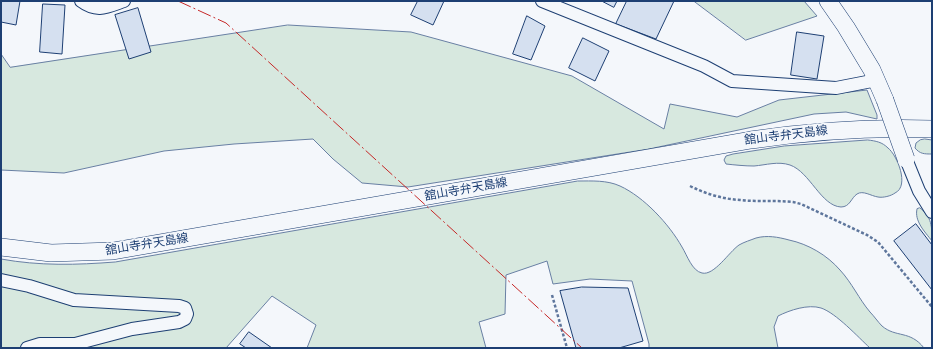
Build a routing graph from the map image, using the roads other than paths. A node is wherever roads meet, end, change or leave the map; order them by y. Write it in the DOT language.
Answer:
graph roads {
  1 [pos="81,1"];
  2 [pos="124,1"];
  3 [pos="542,1"];
  4 [pos="828,1"];
  5 [pos="877,80"];
  6 [pos="932,129"];
  7 [pos="906,159"];
  8 [pos="932,212"];
  9 [pos="1,248"];
  10 [pos="1,280"];
  11 [pos="26,348"];
  1 -- 2 [label="street"];
  3 -- 5 [label="street"];
  4 -- 5 [label="main road"];
  5 -- 7 [label="main road, bridge"];
  6 -- 9 [label="main road, 舘山寺弁天島線"];
  7 -- 8 [label="street"];
  10 -- 11 [label="street"];
}
